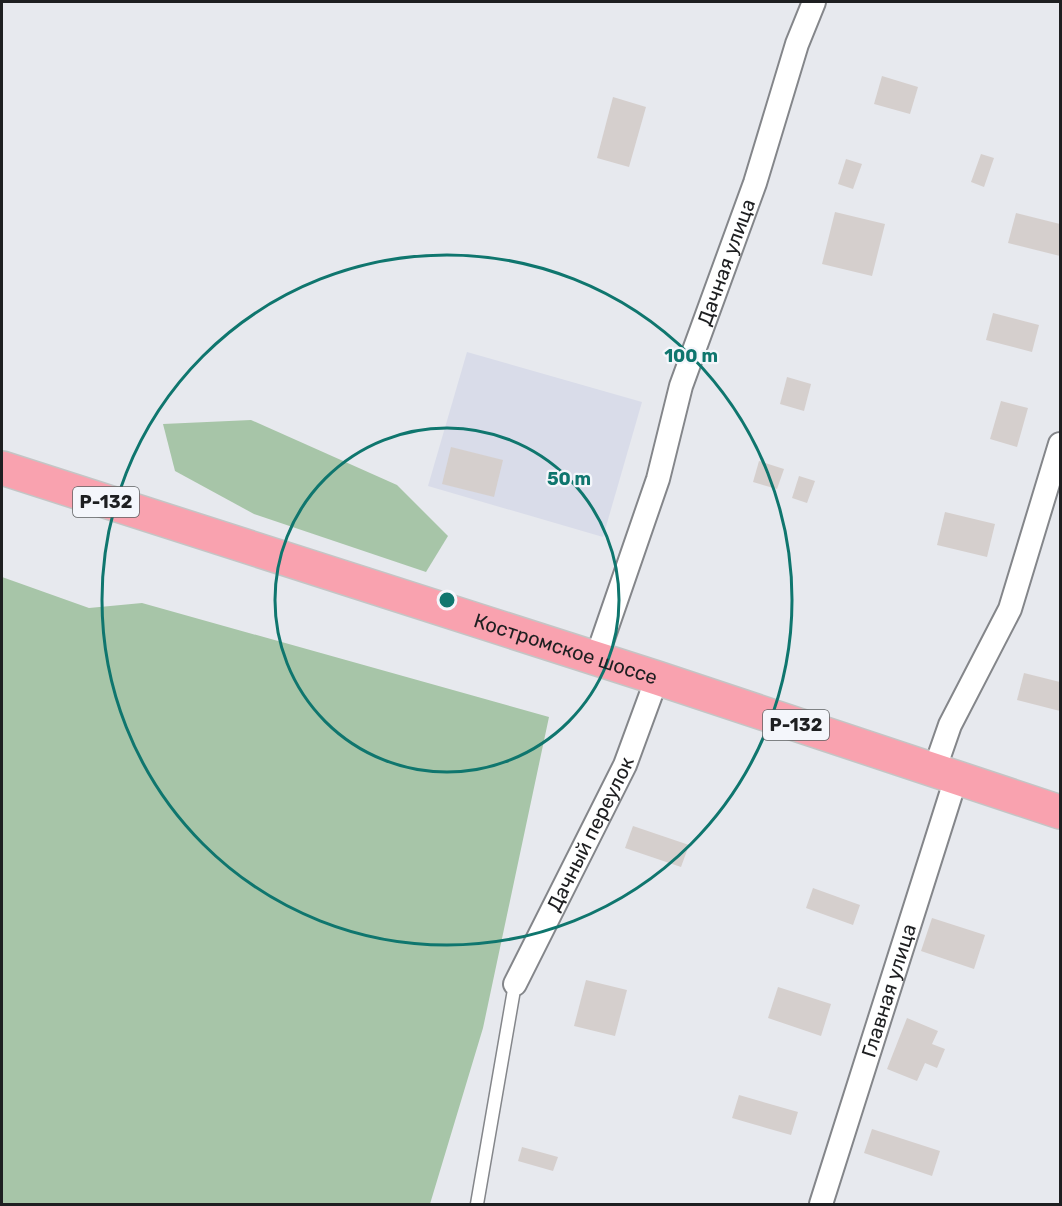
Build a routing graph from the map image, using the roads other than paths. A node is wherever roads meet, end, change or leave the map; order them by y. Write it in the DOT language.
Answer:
graph roads {
  1 [pos="813,2"];
  2 [pos="1060,444"];
  3 [pos="2,468"];
  4 [pos="596,659"];
  5 [pos="657,678"];
  6 [pos="945,774"];
  7 [pos="1060,812"];
  8 [pos="515,984"];
  9 [pos="477,1204"];
  10 [pos="821,1204"];
  1 -- 4 [label="street, Дачная улица"];
  2 -- 6 [label="street, Главная улица"];
  3 -- 4 [label="highway, Костромское шоссе / Р-132"];
  4 -- 5 [label="highway, Костромское шоссе / Р-132"];
  5 -- 6 [label="highway, Костромское шоссе / Р-132"];
  5 -- 8 [label="street, Дачный переулок"];
  6 -- 7 [label="highway, Костромское шоссе / Р-132"];
  6 -- 10 [label="street, Главная улица"];
  8 -- 9 [label="lane"];
}
